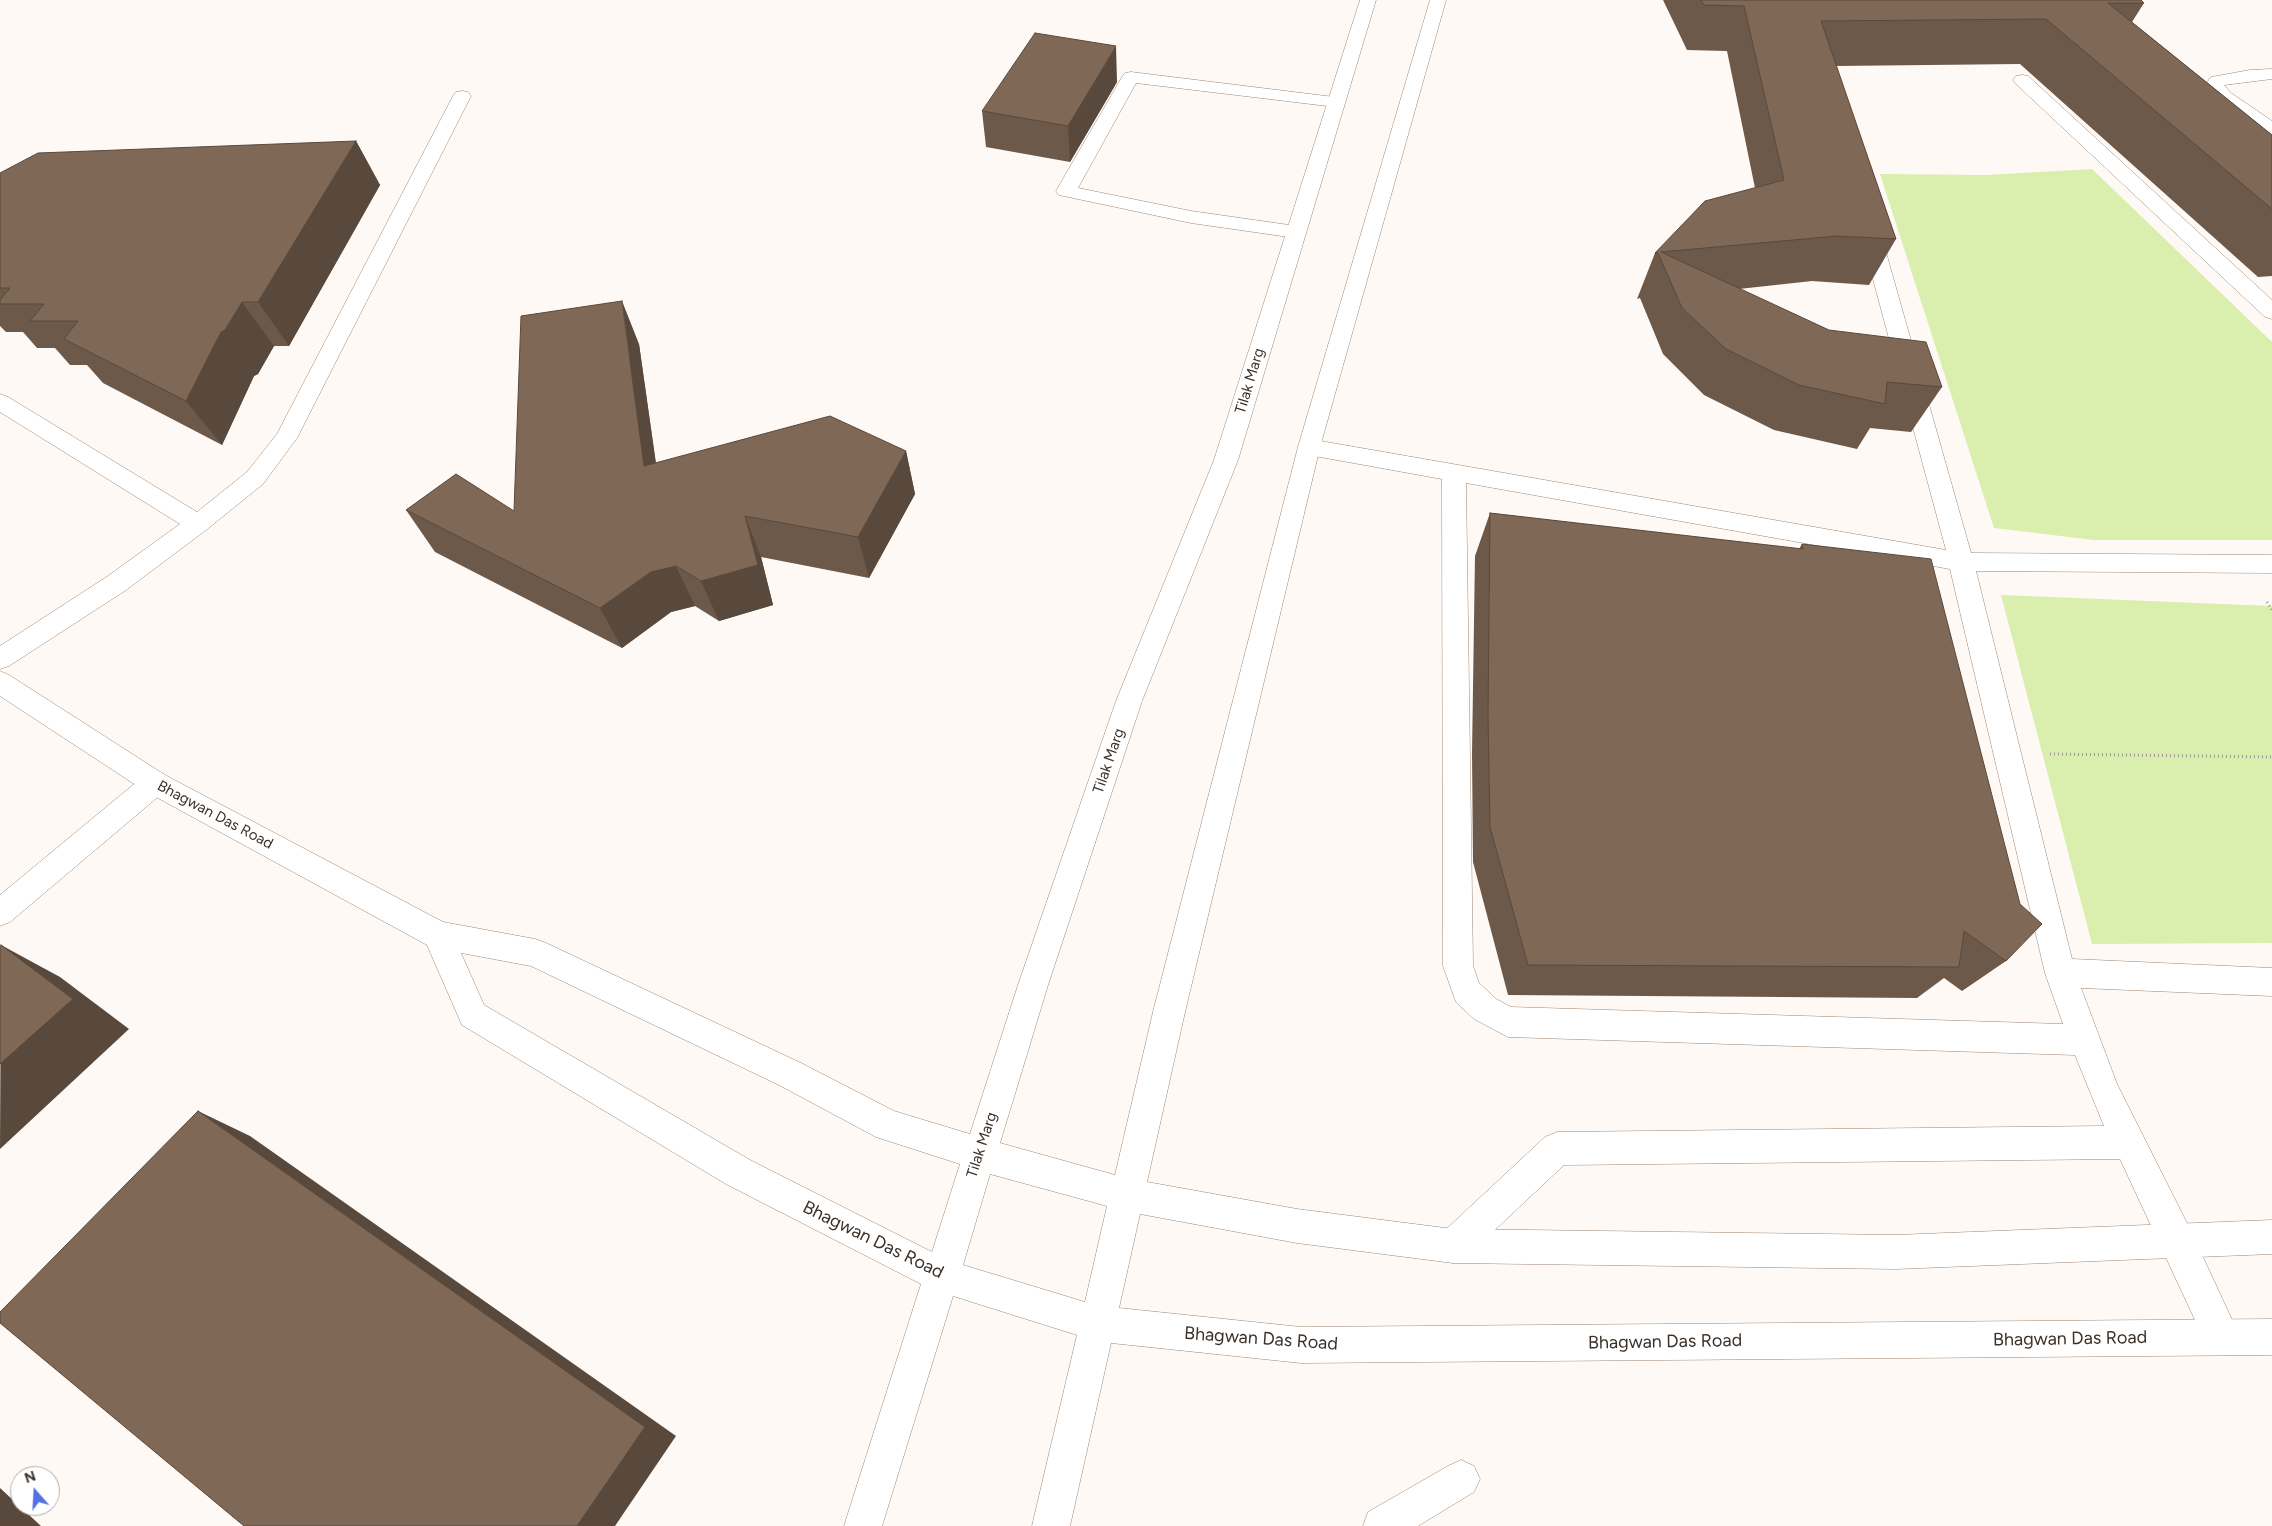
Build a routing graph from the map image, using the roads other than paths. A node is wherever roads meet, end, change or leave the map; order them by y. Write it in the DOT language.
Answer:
graph roads {
  1 [pos="1368,0"];
  2 [pos="1438,0"];
  3 [pos="2272,74"];
  4 [pos="2250,75"];
  5 [pos="2022,80"];
  6 [pos="2272,89"];
  7 [pos="462,96"];
  8 [pos="1336,102"];
  9 [pos="2272,129"];
  10 [pos="1865,215"];
  11 [pos="1296,232"];
  12 [pos="2272,312"];
  13 [pos="0,402"];
  14 [pos="1309,447"];
  15 [pos="1454,471"];
  16 [pos="198,524"];
  17 [pos="1960,562"];
  18 [pos="2272,564"];
  19 [pos="0,660"];
  20 [pos="0,682"];
  21 [pos="155,783"];
  22 [pos="0,913"];
  23 [pos="438,935"];
  24 [pos="2060,973"];
  25 [pos="2272,982"];
  26 [pos="2084,1040"];
  27 [pos="2128,1142"];
  28 [pos="979,1154"];
  29 [pos="1127,1195"];
  30 [pos="2272,1237"];
  31 [pos="2178,1241"];
  32 [pos="1453,1246"];
  33 [pos="940,1275"];
  34 [pos="1098,1324"];
  35 [pos="2222,1337"];
  36 [pos="2272,1337"];
  37 [pos="1461,1479"];
  38 [pos="863,1526"];
  39 [pos="1051,1526"];
  40 [pos="1382,1526"];
  1 -- 8 [label="main road, Tilak Marg"];
  2 -- 14 [label="main road"];
  3 -- 4 [label="main road"];
  4 -- 6 [label="main road"];
  4 -- 9 [label="main road"];
  5 -- 12 [label="main road"];
  7 -- 16 [label="main road"];
  8 -- 11 [label="main road, Tilak Marg"];
  8 -- 11 [label="main road"];
  10 -- 17 [label="main road"];
  11 -- 28 [label="main road, Tilak Marg"];
  13 -- 16 [label="main road"];
  14 -- 15 [label="main road"];
  14 -- 29 [label="main road"];
  15 -- 17 [label="main road"];
  15 -- 26 [label="main road"];
  16 -- 19 [label="main road"];
  17 -- 18 [label="main road"];
  17 -- 24 [label="main road"];
  20 -- 21 [label="main road, Bhagwan Das Road"];
  21 -- 22 [label="main road"];
  21 -- 23 [label="main road, Bhagwan Das Road"];
  23 -- 28 [label="main road, Bhagwan Das Road"];
  23 -- 33 [label="main road, Bhagwan Das Road"];
  24 -- 25 [label="main road"];
  24 -- 26 [label="main road"];
  26 -- 27 [label="main road"];
  27 -- 31 [label="main road"];
  27 -- 32 [label="main road"];
  28 -- 29 [label="main road, Bhagwan Das Road"];
  28 -- 33 [label="main road, Tilak Marg"];
  29 -- 32 [label="main road, Bhagwan Das Road"];
  29 -- 34 [label="main road"];
  30 -- 31 [label="main road, Bhagwan Das Road"];
  31 -- 32 [label="main road, Bhagwan Das Road"];
  31 -- 35 [label="main road"];
  33 -- 34 [label="main road, Bhagwan Das Road"];
  33 -- 38 [label="main road, Tilak Marg"];
  34 -- 35 [label="main road, Bhagwan Das Road"];
  34 -- 39 [label="main road"];
  35 -- 36 [label="main road, Bhagwan Das Road"];
  37 -- 40 [label="main road"];
}
